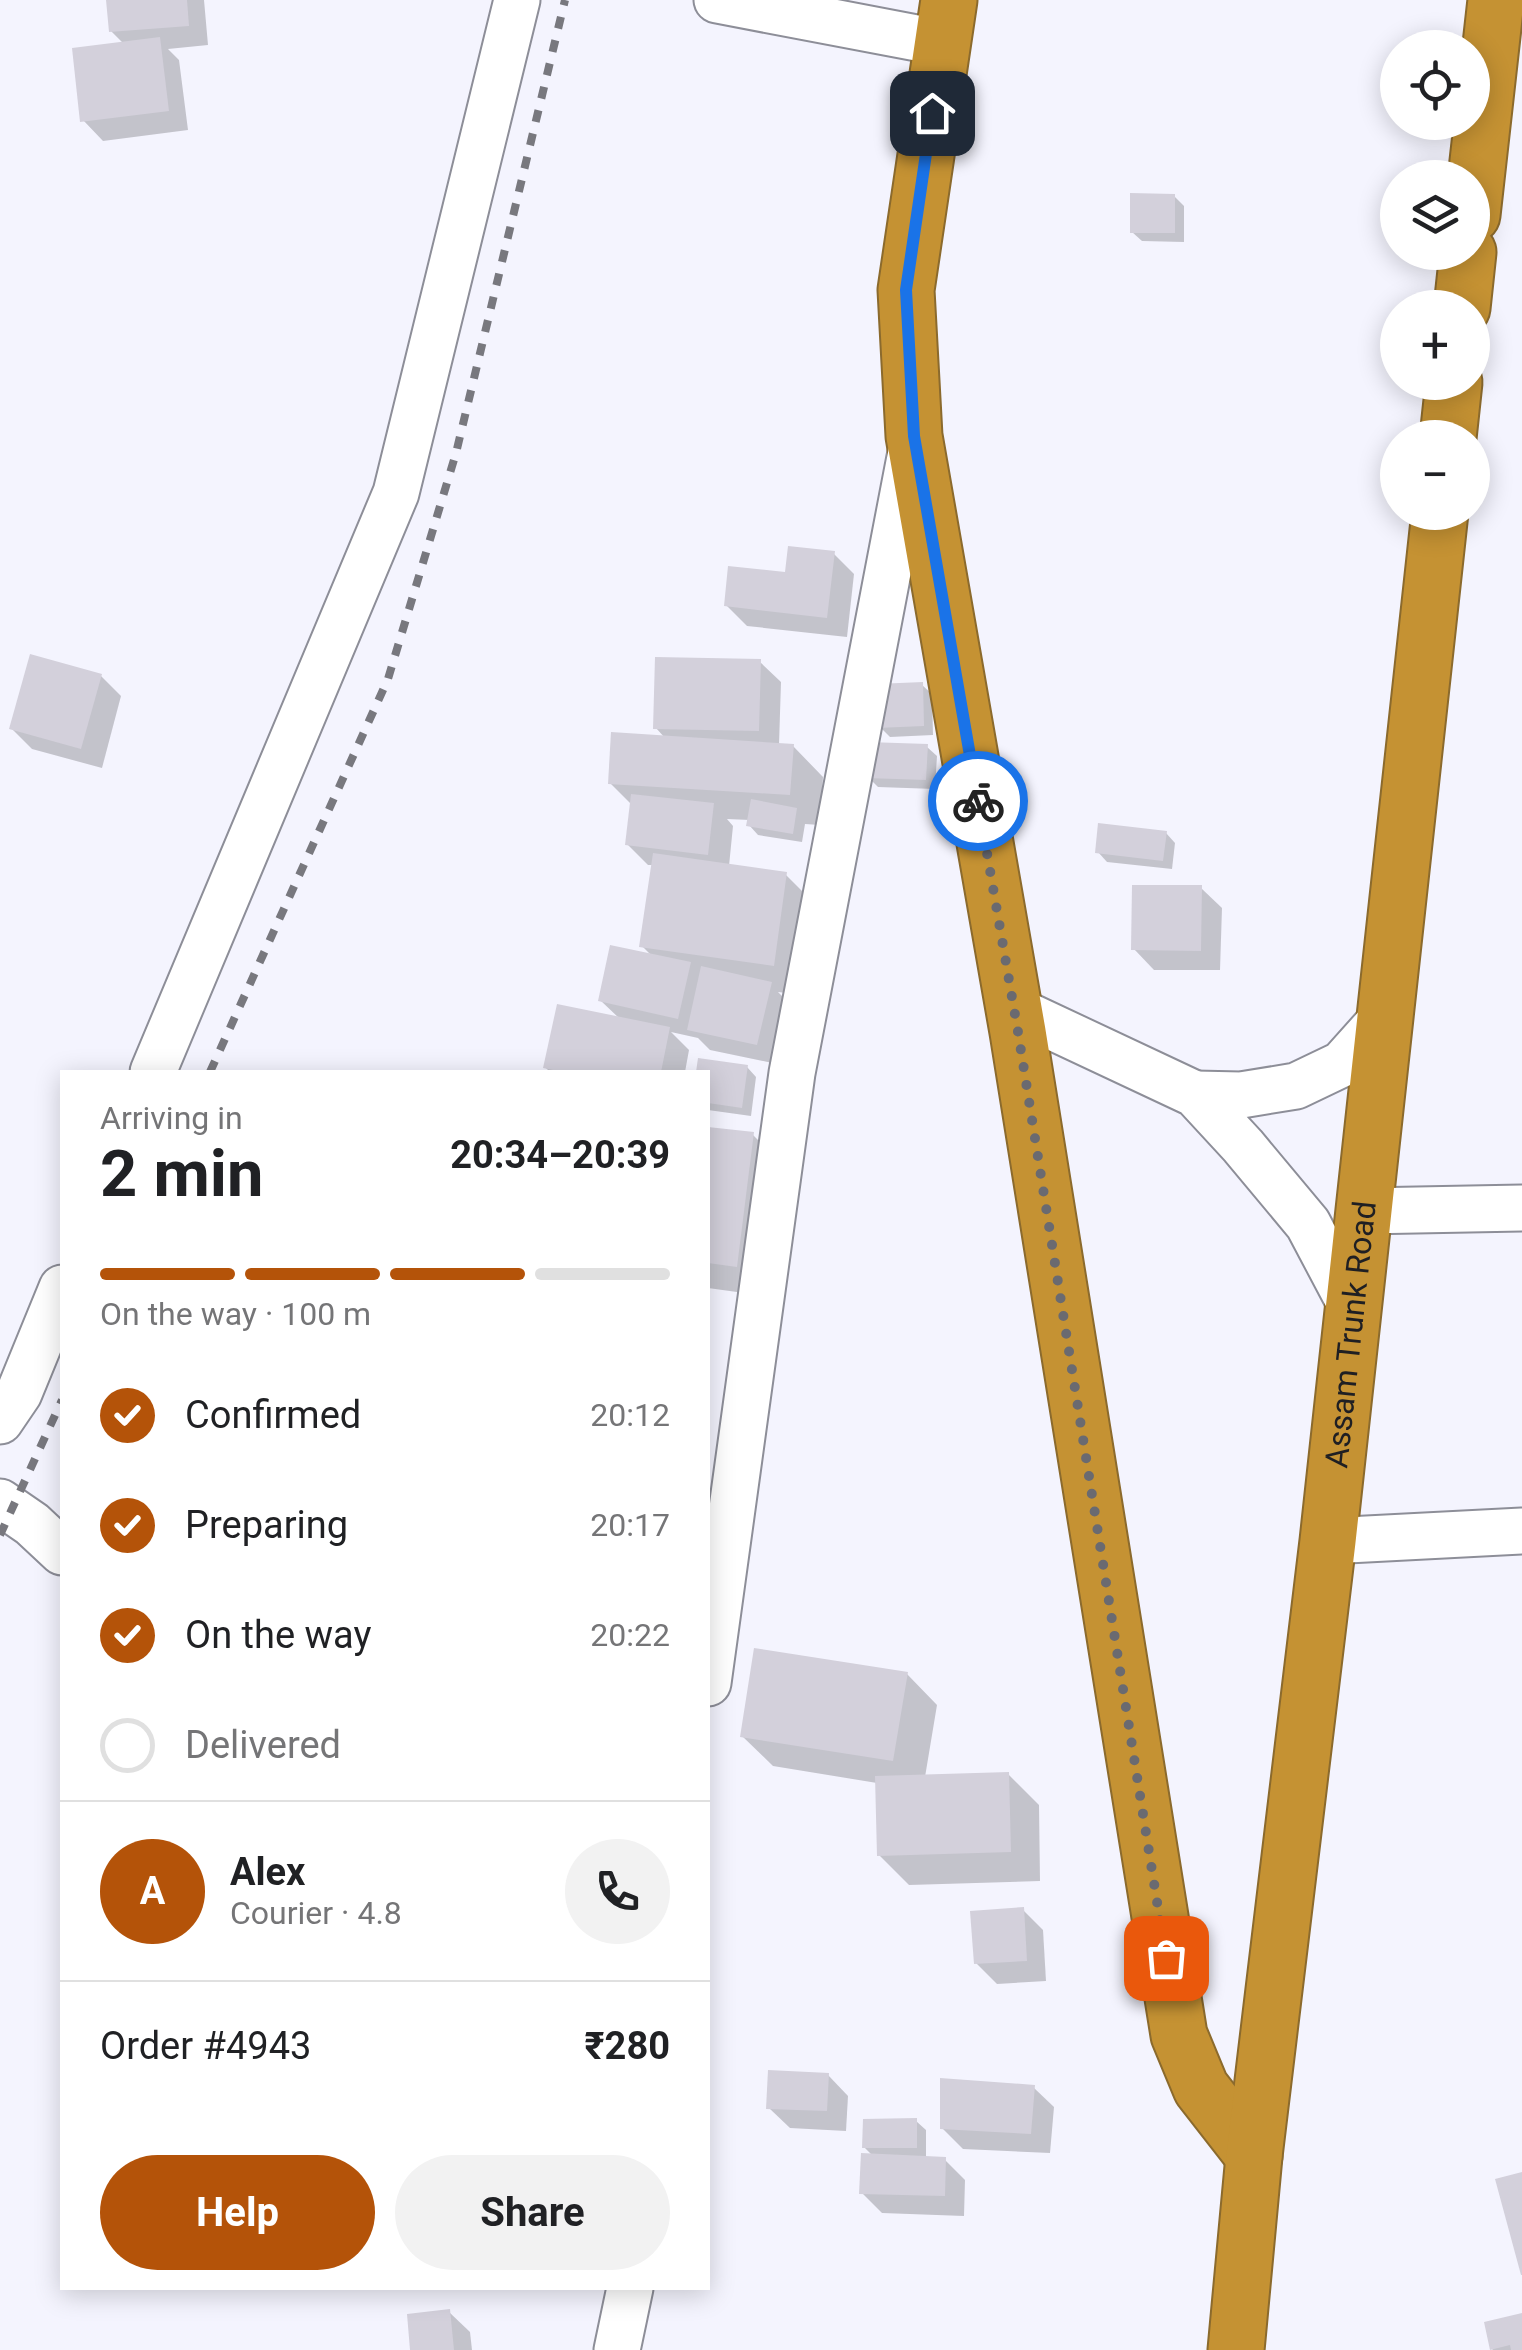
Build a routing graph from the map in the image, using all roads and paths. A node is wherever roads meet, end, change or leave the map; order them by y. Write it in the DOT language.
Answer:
graph roads {
  1 [pos="517,0"];
  2 [pos="717,0"];
  3 [pos="1496,0"];
  4 [pos="946,21"];
  5 [pos="1478,160"];
  6 [pos="914,436"];
  7 [pos="1438,530"];
  8 [pos="1014,1009"];
  9 [pos="1385,1016"];
  10 [pos="154,1070"];
  11 [pos="1195,1094"];
  12 [pos="1522,1208"];
  13 [pos="1364,1211"];
  14 [pos="60,1293"];
  15 [pos="1354,1311"];
  16 [pos="0,1421"];
  17 [pos="0,1502"];
  18 [pos="1522,1531"];
  19 [pos="1328,1542"];
  20 [pos="60,1550"];
  21 [pos="710,1668"];
  22 [pos="1254,2156"];
  23 [pos="630,2290"];
  24 [pos="617,2350"];
  25 [pos="1236,2350"];
  1 -- 10 [label="street"];
  2 -- 4 [label="street"];
  3 -- 5 [label="highway"];
  4 -- 6 [label="highway"];
  6 -- 8 [label="highway"];
  6 -- 21 [label="street"];
  7 -- 9 [label="highway, Assam Trunk Road"];
  8 -- 11 [label="street"];
  8 -- 22 [label="highway"];
  9 -- 11 [label="street"];
  9 -- 13 [label="highway, Assam Trunk Road"];
  11 -- 15 [label="street"];
  12 -- 13 [label="street"];
  13 -- 15 [label="highway, Assam Trunk Road"];
  14 -- 16 [label="street"];
  15 -- 19 [label="highway, Assam Trunk Road"];
  17 -- 20 [label="street"];
  18 -- 19 [label="street"];
  19 -- 22 [label="highway, Assam Trunk Road"];
  22 -- 25 [label="highway, Assam Trunk Road"];
  23 -- 24 [label="street"];
}
